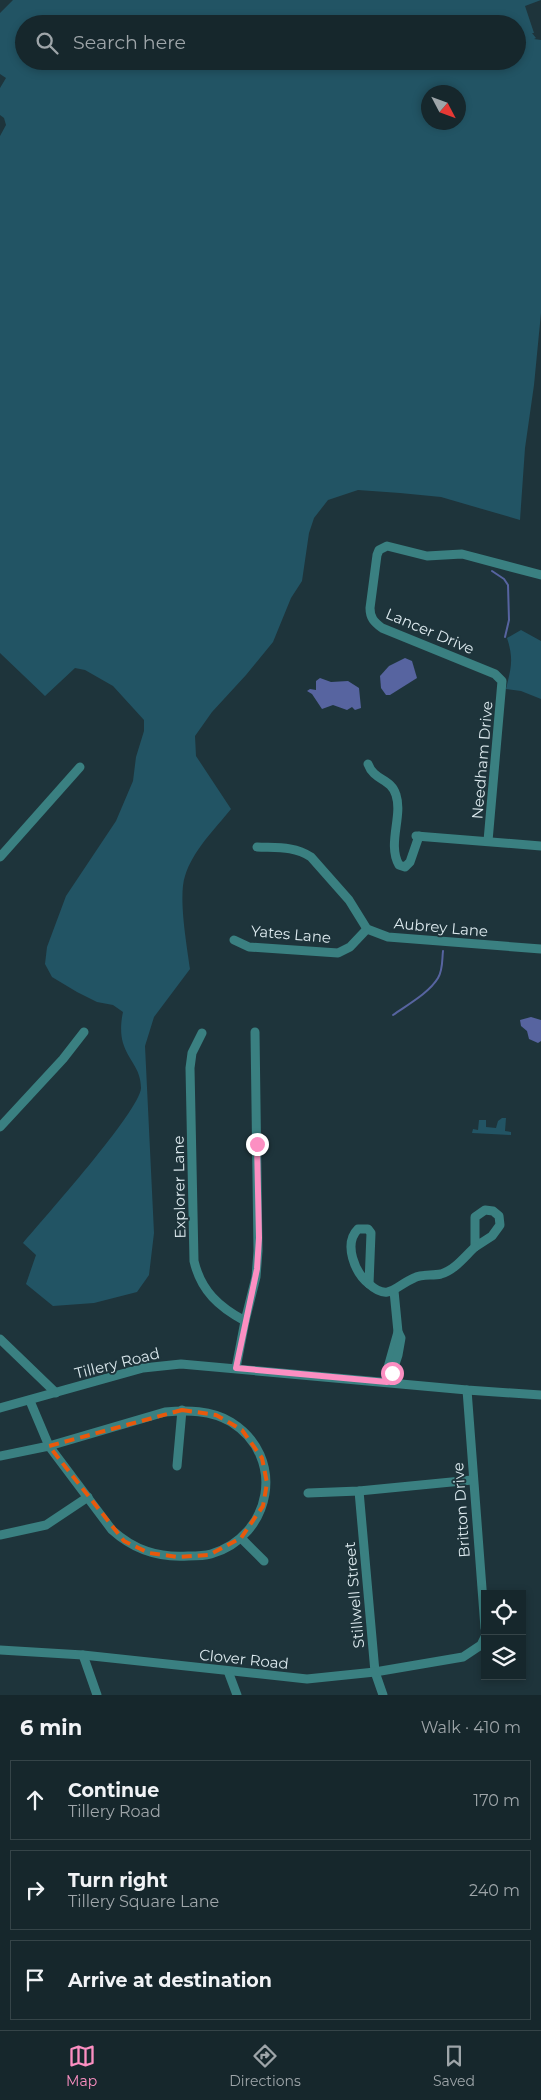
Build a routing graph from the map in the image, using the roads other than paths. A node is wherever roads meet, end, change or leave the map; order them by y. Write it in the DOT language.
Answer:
graph roads {
  1 [pos="541,575"];
  2 [pos="502,681"];
  3 [pos="368,764"];
  4 [pos="80,766"];
  5 [pos="488,841"];
  6 [pos="541,846"];
  7 [pos="257,847"];
  8 [pos="0,857"];
  9 [pos="367,929"];
  10 [pos="234,940"];
  11 [pos="541,949"];
  12 [pos="84,1032"];
  13 [pos="255,1032"];
  14 [pos="202,1033"];
  15 [pos="0,1127"];
  16 [pos="474,1246"];
  17 [pos="368,1284"];
  18 [pos="394,1291"];
  19 [pos="244,1321"];
  20 [pos="0,1339"];
  21 [pos="236,1368"];
  22 [pos="388,1379"];
  23 [pos="467,1390"];
  24 [pos="56,1393"];
  25 [pos="541,1395"];
  26 [pos="30,1401"];
  27 [pos="0,1408"];
  28 [pos="182,1410"];
  29 [pos="49,1446"];
  30 [pos="0,1456"];
  31 [pos="177,1466"];
  32 [pos="472,1480"];
  33 [pos="359,1491"];
  34 [pos="308,1492"];
  35 [pos="88,1497"];
  36 [pos="0,1535"];
  37 [pos="241,1538"];
  38 [pos="264,1561"];
  39 [pos="482,1590"];
  40 [pos="481,1643"];
  41 [pos="0,1650"];
  42 [pos="83,1655"];
  43 [pos="228,1671"];
  44 [pos="374,1672"];
  45 [pos="97,1695"];
  46 [pos="237,1695"];
  47 [pos="383,1695"];
  1 -- 2 [label="street, Lancer Drive"];
  2 -- 5 [label="street, Needham Drive"];
  3 -- 5 [label="street"];
  4 -- 8 [label="street"];
  5 -- 6 [label="street"];
  7 -- 9 [label="street"];
  9 -- 10 [label="street, Yates Lane"];
  9 -- 11 [label="street, Aubrey Lane"];
  12 -- 15 [label="street"];
  13 -- 19 [label="street"];
  14 -- 19 [label="street, Explorer Lane"];
  16 -- 18 [label="street"];
  17 -- 17 [label="street"];
  17 -- 18 [label="street"];
  18 -- 22 [label="street"];
  19 -- 21 [label="street"];
  20 -- 24 [label="street"];
  21 -- 22 [label="street, Tillery Road"];
  21 -- 24 [label="street, Tillery Road"];
  22 -- 23 [label="street, Tillery Road"];
  23 -- 25 [label="street, Tillery Road"];
  23 -- 32 [label="street, Britton Drive"];
  24 -- 26 [label="street, Tillery Road"];
  26 -- 27 [label="street, Tillery Road"];
  26 -- 29 [label="street"];
  28 -- 29 [label="street"];
  28 -- 31 [label="street"];
  28 -- 37 [label="street"];
  29 -- 30 [label="street"];
  29 -- 35 [label="street"];
  32 -- 33 [label="street"];
  32 -- 39 [label="street, Britton Drive"];
  33 -- 34 [label="street"];
  33 -- 44 [label="street, Stillwell Street"];
  35 -- 36 [label="street"];
  35 -- 37 [label="street"];
  37 -- 38 [label="street"];
  40 -- 44 [label="street, Clover Road"];
  41 -- 42 [label="street, Clover Road"];
  42 -- 43 [label="street, Clover Road"];
  42 -- 45 [label="street"];
  43 -- 44 [label="street, Clover Road"];
  43 -- 46 [label="street"];
  44 -- 47 [label="street, Stillwell Street"];
}
